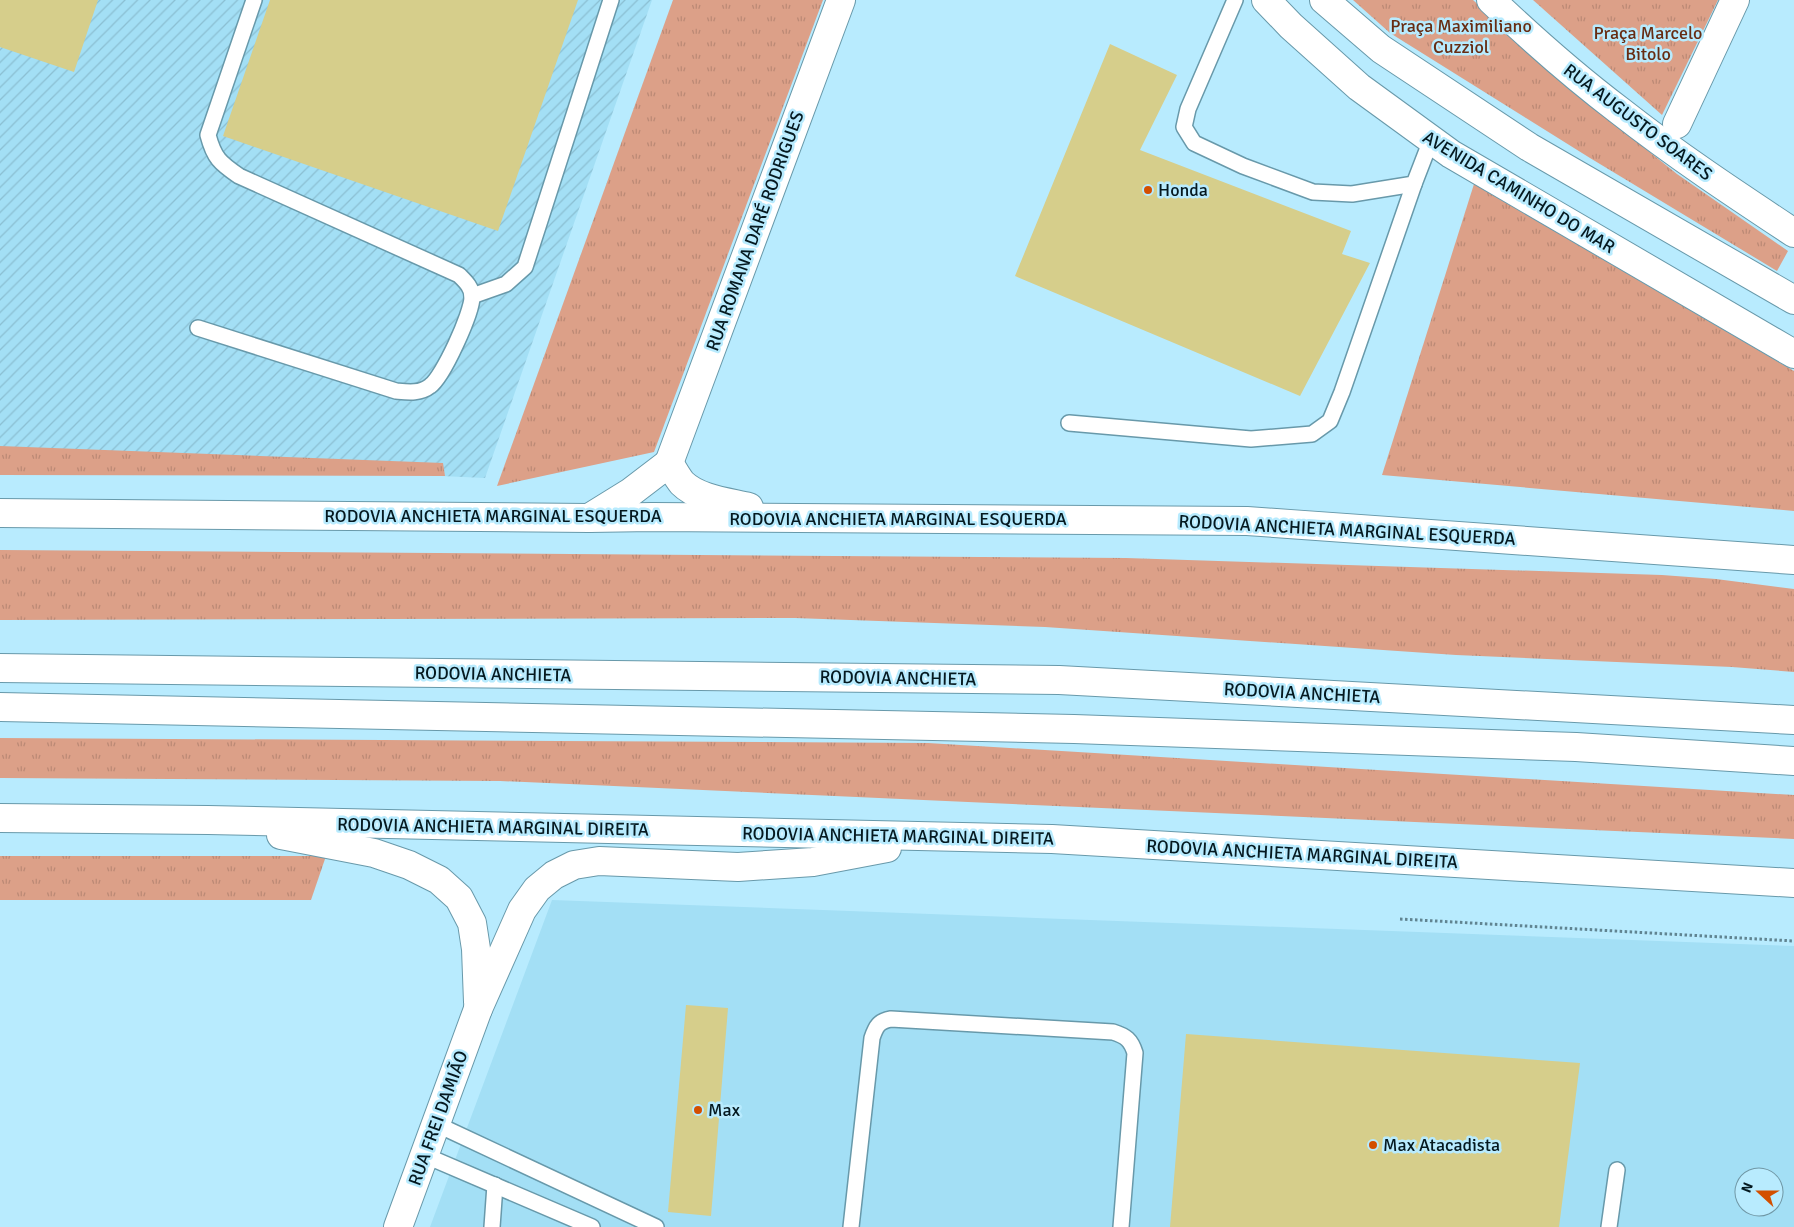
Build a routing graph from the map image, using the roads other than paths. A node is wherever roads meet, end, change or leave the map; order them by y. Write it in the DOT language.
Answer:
graph roads {
  1 [pos="254,0"];
  2 [pos="611,0"];
  3 [pos="841,0"];
  4 [pos="1235,0"];
  5 [pos="1266,0"];
  6 [pos="1324,0"];
  7 [pos="1490,0"];
  8 [pos="1735,0"];
  9 [pos="1677,124"];
  10 [pos="1431,140"];
  11 [pos="1414,184"];
  12 [pos="1794,233"];
  13 [pos="472,296"];
  14 [pos="1792,298"];
  15 [pos="198,328"];
  16 [pos="1794,354"];
  17 [pos="1069,423"];
  18 [pos="669,462"];
  19 [pos="0,513"];
  20 [pos="589,518"];
  21 [pos="790,518"];
  22 [pos="1794,560"];
  23 [pos="0,668"];
  24 [pos="0,707"];
  25 [pos="1794,720"];
  26 [pos="1794,761"];
  27 [pos="0,818"];
  28 [pos="208,820"];
  29 [pos="944,837"];
  30 [pos="1794,883"];
  31 [pos="478,1009"];
  32 [pos="436,1124"];
  33 [pos="424,1155"];
  34 [pos="1617,1170"];
  35 [pos="495,1186"];
  36 [pos="398,1227"];
  37 [pos="492,1227"];
  38 [pos="592,1227"];
  39 [pos="656,1227"];
  40 [pos="851,1227"];
  41 [pos="1121,1227"];
  42 [pos="1609,1227"];
  1 -- 13 [label="lane"];
  2 -- 13 [label="lane"];
  3 -- 18 [label="main road, RUA ROMANA DARÉ RODRIGUES"];
  4 -- 11 [label="lane"];
  5 -- 10 [label="main road, AVENIDA CAMINHO DO MAR"];
  6 -- 14 [label="main road"];
  7 -- 12 [label="main road, RUA AUGUSTO SOARES"];
  8 -- 9 [label="main road"];
  10 -- 11 [label="lane"];
  10 -- 16 [label="main road, AVENIDA CAMINHO DO MAR"];
  11 -- 17 [label="lane"];
  13 -- 15 [label="lane"];
  18 -- 20 [label="main road"];
  18 -- 21 [label="main road"];
  19 -- 20 [label="main road, RODOVIA ANCHIETA MARGINAL ESQUERDA"];
  20 -- 21 [label="main road, RODOVIA ANCHIETA MARGINAL ESQUERDA"];
  21 -- 22 [label="main road, RODOVIA ANCHIETA MARGINAL ESQUERDA"];
  23 -- 25 [label="main road, RODOVIA ANCHIETA"];
  24 -- 26 [label="main road"];
  27 -- 28 [label="main road, RODOVIA ANCHIETA MARGINAL DIREITA"];
  28 -- 29 [label="main road, RODOVIA ANCHIETA MARGINAL DIREITA"];
  28 -- 31 [label="main road"];
  29 -- 30 [label="main road, RODOVIA ANCHIETA MARGINAL DIREITA"];
  29 -- 31 [label="main road, RUA FREI DAMIÃO"];
  31 -- 32 [label="main road, RUA FREI DAMIÃO"];
  32 -- 33 [label="main road, RUA FREI DAMIÃO"];
  32 -- 39 [label="lane"];
  33 -- 35 [label="lane"];
  33 -- 36 [label="main road, RUA FREI DAMIÃO"];
  34 -- 42 [label="lane"];
  35 -- 37 [label="lane"];
  35 -- 38 [label="lane"];
  40 -- 41 [label="lane"];
}
